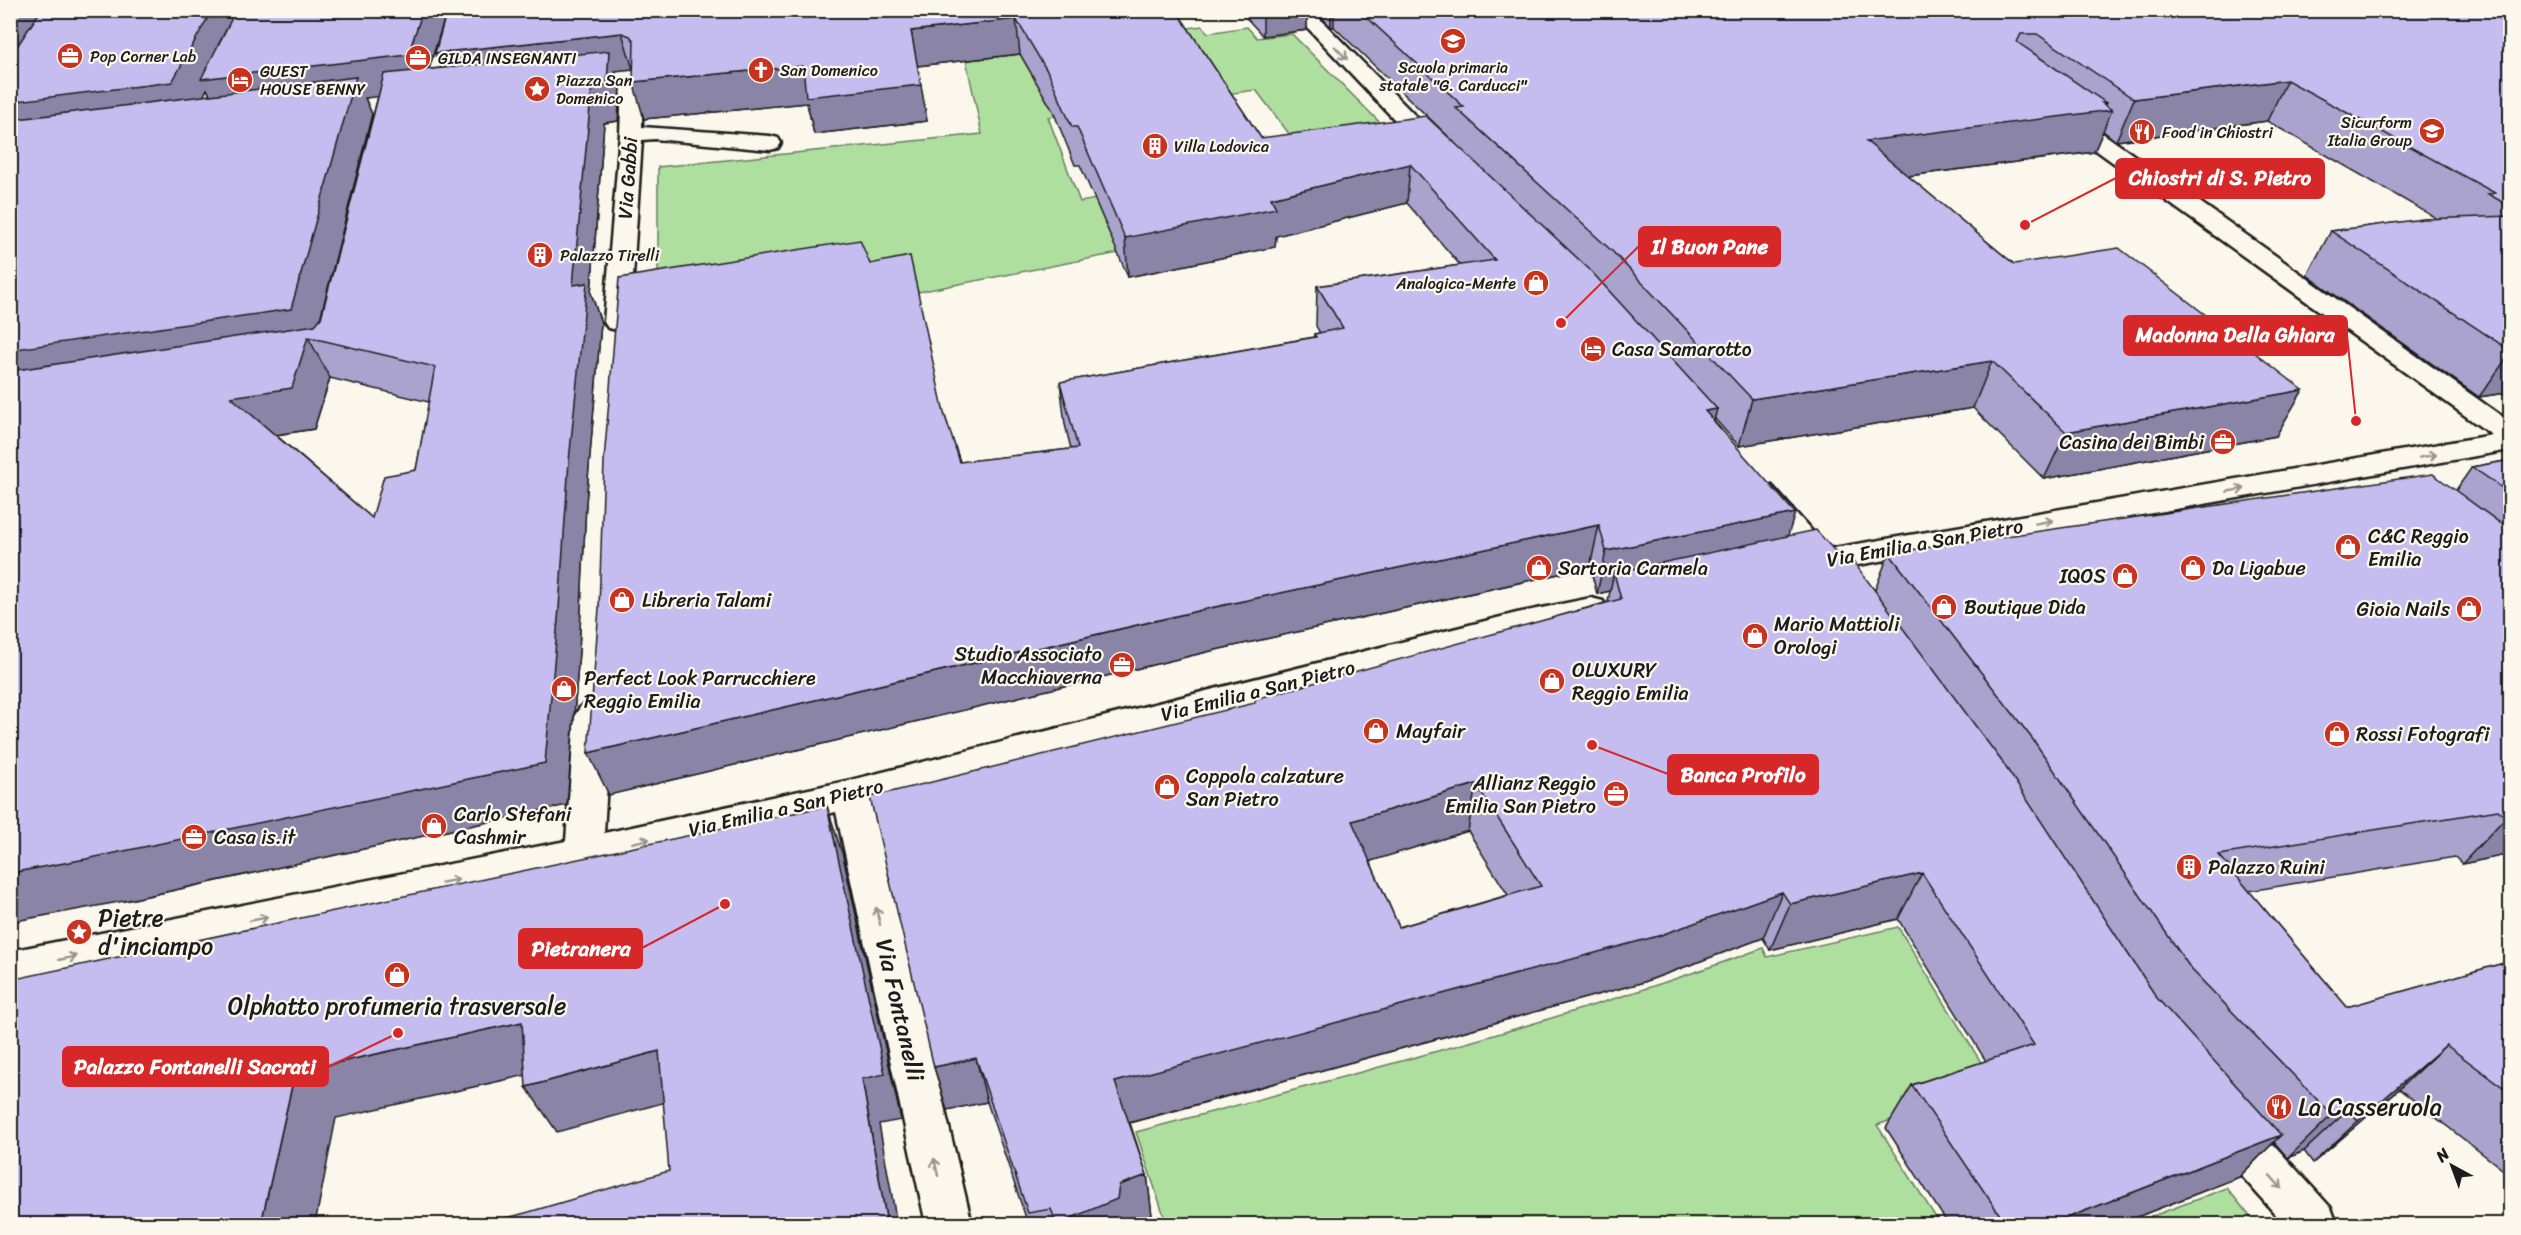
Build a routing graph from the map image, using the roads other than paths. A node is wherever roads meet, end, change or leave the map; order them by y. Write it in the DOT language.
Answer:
graph roads {
  1 [pos="1300,10"];
  2 [pos="550,86"];
  3 [pos="2047,105"];
  4 [pos="631,134"];
  5 [pos="770,143"];
  6 [pos="1458,171"];
  7 [pos="615,348"];
  8 [pos="2511,435"];
  9 [pos="2511,441"];
  10 [pos="2358,469"];
  11 [pos="1743,472"];
  12 [pos="2385,490"];
  13 [pos="1821,560"];
  14 [pos="1762,573"];
  15 [pos="1845,595"];
  16 [pos="1622,603"];
  17 [pos="595,687"];
  18 [pos="851,795"];
  19 [pos="584,854"];
  20 [pos="10,969"];
  21 [pos="2203,1100"];
  22 [pos="949,1224"];
  23 [pos="2314,1224"];
  1 -- 6 [label="street, one-way"];
  2 -- 4 [label="street, Via Gabbi"];
  3 -- 8 [label="street"];
  4 -- 5 [label="street"];
  4 -- 7 [label="street, Via Gabbi"];
  10 -- 9 [label="street, Via Emilia a San Pietro, one-way"];
  10 -- 12 [label="street"];
  13 -- 10 [label="street, Via Emilia a San Pietro, one-way"];
  11 -- 13 [label="street"];
  13 -- 14 [label="street, Via Emilia a San Pietro"];
  13 -- 15 [label="street"];
  16 -- 18 [label="street, Via Emilia a San Pietro"];
  17 -- 19 [label="street"];
  19 -- 18 [label="street, Via Emilia a San Pietro, one-way"];
  22 -- 18 [label="street, Via Fontanelli, one-way"];
  20 -- 19 [label="street, Via Emilia a San Pietro, one-way"];
  21 -- 23 [label="street, one-way"];
}
